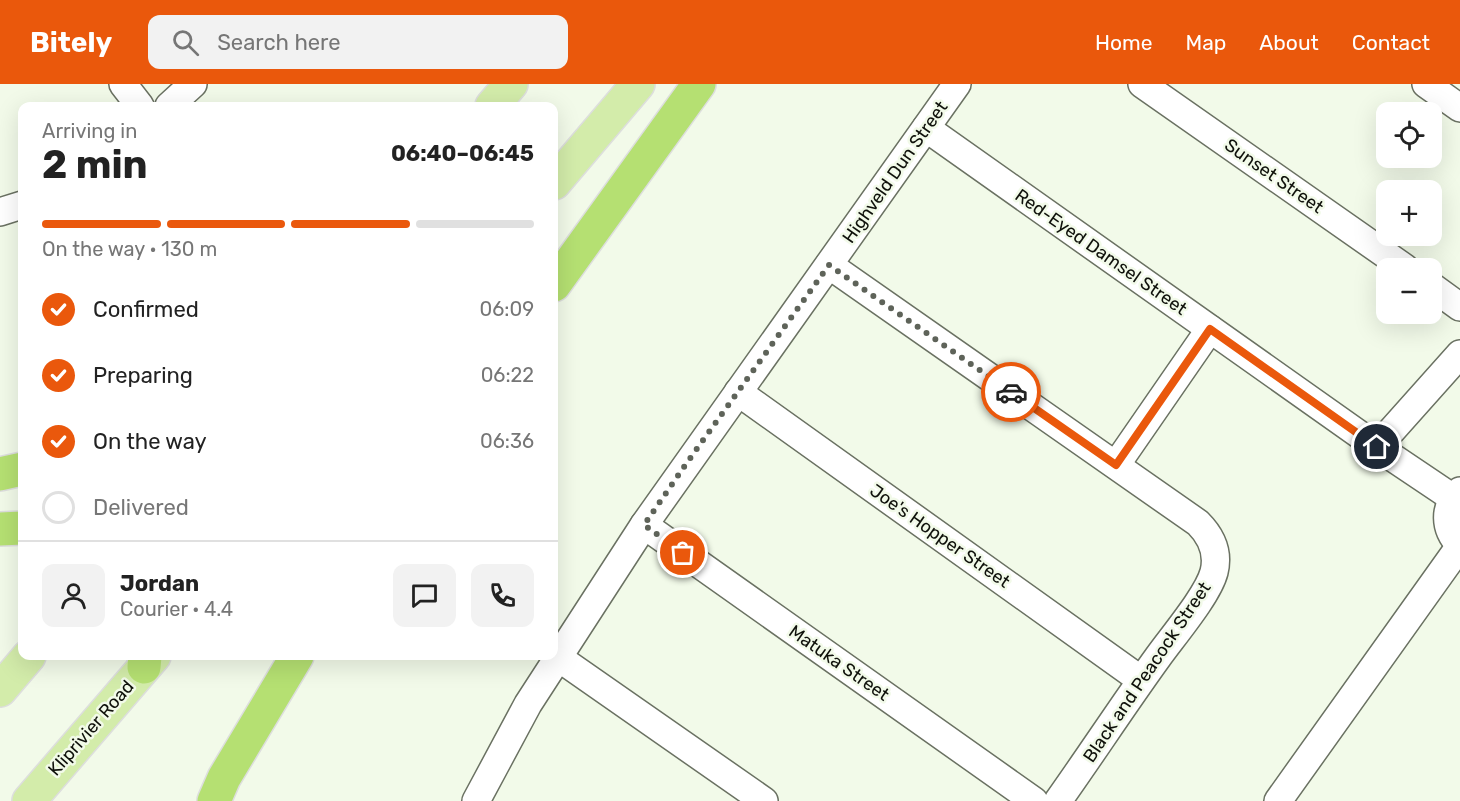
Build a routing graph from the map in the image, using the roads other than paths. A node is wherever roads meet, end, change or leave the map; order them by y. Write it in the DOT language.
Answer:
graph roads {
  1 [pos="123,84"];
  2 [pos="193,84"];
  3 [pos="511,84"];
  4 [pos="638,84"];
  5 [pos="699,84"];
  6 [pos="957,84"];
  7 [pos="1142,84"];
  8 [pos="1426,84"];
  9 [pos="137,102"];
  10 [pos="173,102"];
  11 [pos="495,102"];
  12 [pos="1460,108"];
  13 [pos="926,128"];
  14 [pos="558,178"];
  15 [pos="18,206"];
  16 [pos="0,212"];
  17 [pos="1392,258"];
  18 [pos="829,265"];
  19 [pos="558,279"];
  20 [pos="1442,294"];
  21 [pos="1460,307"];
  22 [pos="1210,329"];
  23 [pos="1460,354"];
  24 [pos="738,392"];
  25 [pos="1377,447"];
  26 [pos="1116,465"];
  27 [pos="18,470"];
  28 [pos="0,474"];
  29 [pos="1457,495"];
  30 [pos="644,525"];
  31 [pos="18,528"];
  32 [pos="0,529"];
  33 [pos="1460,546"];
  34 [pos="559,658"];
  35 [pos="26,660"];
  36 [pos="147,660"];
  37 [pos="295,660"];
  38 [pos="558,660"];
  39 [pos="1141,680"];
  40 [pos="0,690"];
  41 [pos="479,800"];
  42 [pos="29,801"];
  43 [pos="214,801"];
  44 [pos="764,801"];
  45 [pos="1034,801"];
  46 [pos="1058,801"];
  47 [pos="1278,801"];
  1 -- 9 [label="street"];
  2 -- 10 [label="street"];
  3 -- 11 [label="main road"];
  4 -- 14 [label="main road"];
  5 -- 19 [label="highway"];
  6 -- 13 [label="street, Highveld Dun Street"];
  7 -- 17 [label="street, Sunset Street"];
  8 -- 12 [label="street"];
  13 -- 18 [label="street, Highveld Dun Street"];
  13 -- 22 [label="street, Red-Eyed Damsel Street"];
  15 -- 16 [label="street"];
  18 -- 24 [label="street, Highveld Dun Street"];
  18 -- 26 [label="street, Black and Peacock Street"];
  20 -- 21 [label="street"];
  22 -- 25 [label="street, Red-Eyed Damsel Street"];
  22 -- 26 [label="street"];
  23 -- 25 [label="street"];
  24 -- 30 [label="street, Highveld Dun Street"];
  24 -- 39 [label="street, Joe's Hopper Street"];
  25 -- 29 [label="street, Red-Eyed Damsel Street"];
  26 -- 39 [label="street, Black and Peacock Street"];
  27 -- 28 [label="highway"];
  29 -- 33 [label="street"];
  30 -- 34 [label="street, Highveld Dun Street"];
  30 -- 45 [label="street, Matuka Street"];
  31 -- 32 [label="highway"];
  33 -- 47 [label="street"];
  34 -- 44 [label="street"];
  35 -- 40 [label="main road"];
  36 -- 42 [label="main road, Kliprivier Road"];
  37 -- 43 [label="highway"];
  38 -- 41 [label="street, Highveld Dun Street"];
  39 -- 46 [label="street, Black and Peacock Street"];
}
